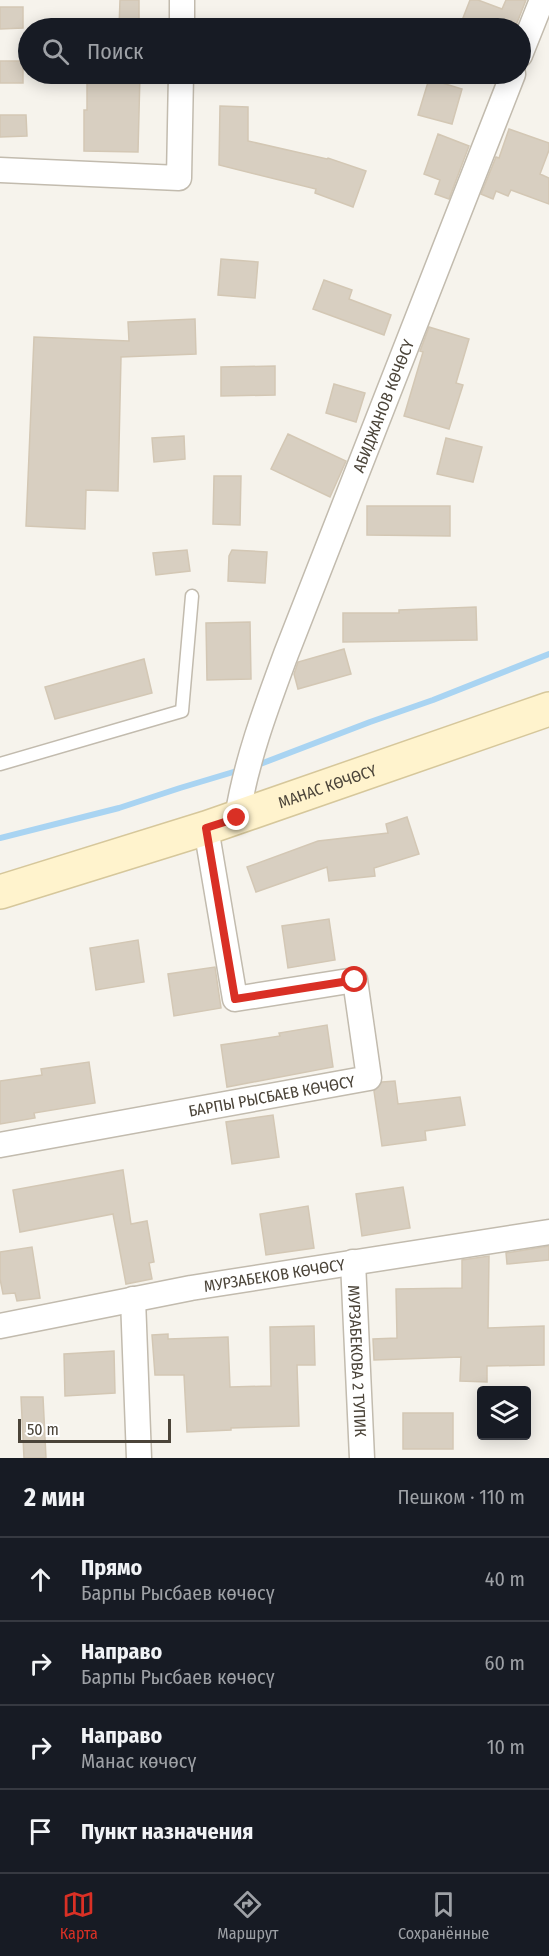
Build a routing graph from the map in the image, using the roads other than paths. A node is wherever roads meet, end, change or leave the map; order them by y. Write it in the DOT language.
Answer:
graph roads {
  1 [pos="182,0"];
  2 [pos="542,0"];
  3 [pos="182,18"];
  4 [pos="531,28"];
  5 [pos="181,84"];
  6 [pos="509,84"];
  7 [pos="0,170"];
  8 [pos="192,596"];
  9 [pos="549,710"];
  10 [pos="0,764"];
  11 [pos="239,804"];
  12 [pos="206,828"];
  13 [pos="0,892"];
  14 [pos="0,1145"];
  15 [pos="549,1232"];
  16 [pos="353,1262"];
  17 [pos="134,1299"];
  18 [pos="0,1326"];
  19 [pos="139,1458"];
  20 [pos="362,1458"];
  1 -- 3 [label="street"];
  2 -- 4 [label="street"];
  5 -- 7 [label="street"];
  6 -- 11 [label="street, АБИДЖАНОВ КӨЧӨСҮ"];
  8 -- 10 [label="lane"];
  9 -- 11 [label="main road, МАНАС КӨЧӨСҮ"];
  11 -- 12 [label="main road, МАНАС КӨЧӨСҮ"];
  12 -- 13 [label="main road, МАНАС КӨЧӨСҮ"];
  12 -- 14 [label="street, БАРПЫ РЫСБАЕВ КӨЧӨСҮ"];
  15 -- 16 [label="street, МУРЗАБЕКОВ КӨЧӨСҮ"];
  16 -- 17 [label="street, МУРЗАБЕКОВ КӨЧӨСҮ"];
  16 -- 20 [label="street, МУРЗАБЕКОВА 2 ТУПИК"];
  17 -- 18 [label="street, МУРЗАБЕКОВ КӨЧӨСҮ"];
  17 -- 19 [label="street"];
}
